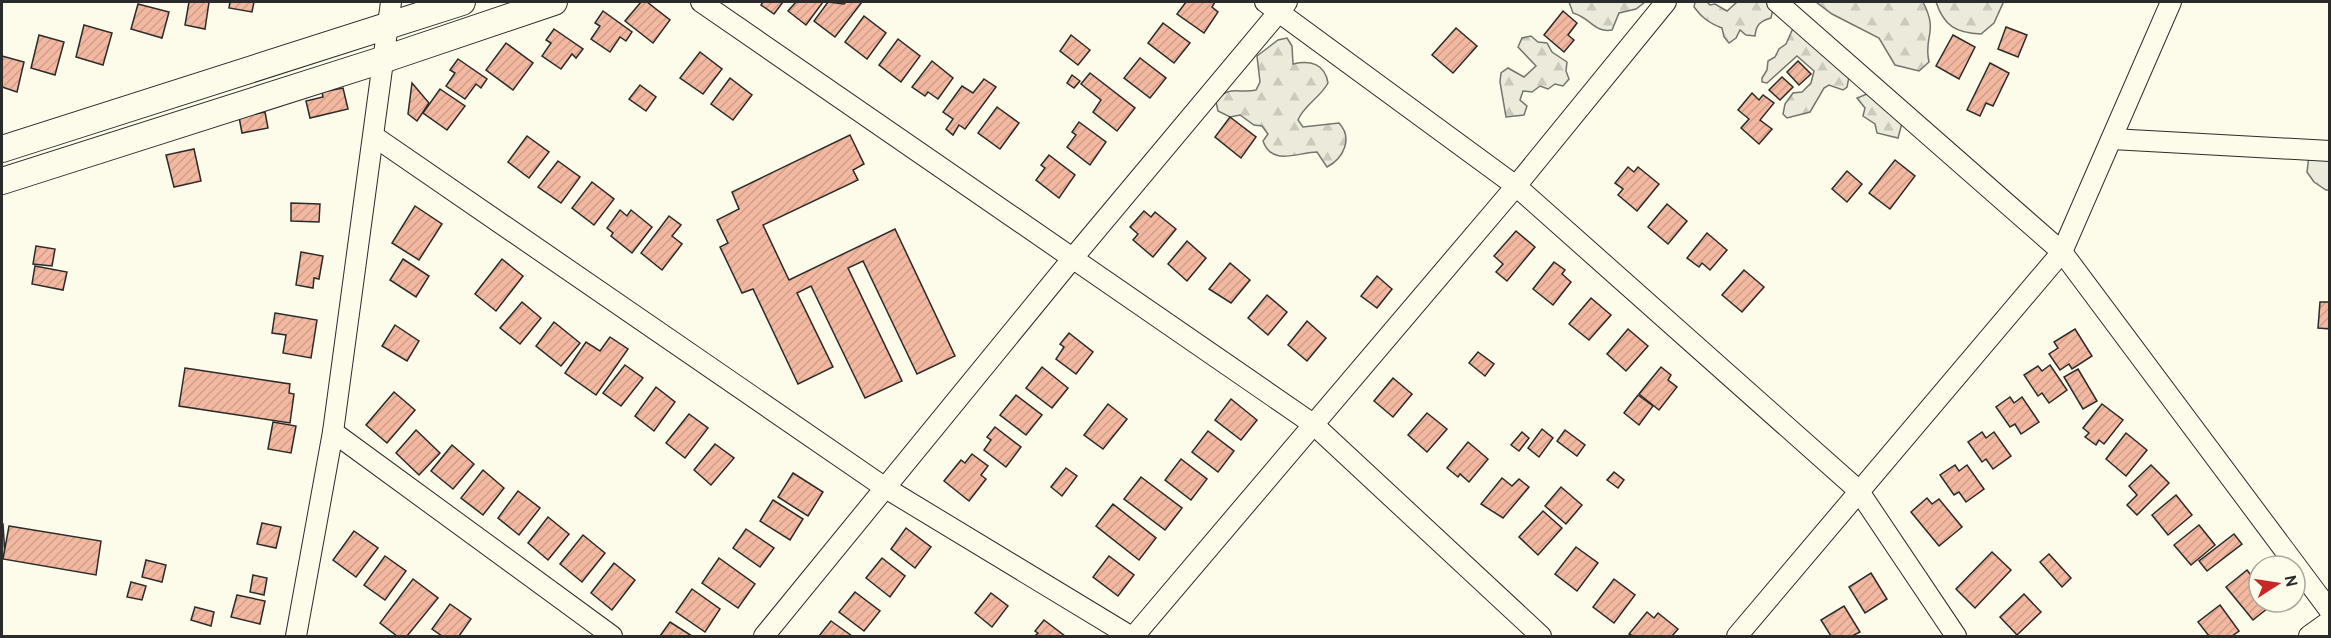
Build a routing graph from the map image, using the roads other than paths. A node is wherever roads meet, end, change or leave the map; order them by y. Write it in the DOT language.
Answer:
graph roads {
  1 [pos="462,2"];
  2 [pos="554,2"];
  3 [pos="701,2"];
  4 [pos="1666,2"];
  5 [pos="1777,2"];
  6 [pos="2171,2"];
  7 [pos="1277,5"];
  8 [pos="390,13"];
  9 [pos="385,59"];
  10 [pos="375,137"];
  11 [pos="2112,139"];
  12 [pos="2,149"];
  13 [pos="2330,151"];
  14 [pos="2,181"];
  15 [pos="1516,186"];
  16 [pos="2062,252"];
  17 [pos="1072,259"];
  18 [pos="1312,424"];
  19 [pos="333,432"];
  20 [pos="884,487"];
  21 [pos="1858,490"];
  22 [pos="2330,611"];
  23 [pos="2330,621"];
  24 [pos="296,636"];
  25 [pos="612,636"];
  26 [pos="764,636"];
  27 [pos="1132,636"];
  28 [pos="1541,636"];
  29 [pos="1737,636"];
  30 [pos="1956,636"];
  31 [pos="2309,636"];
  1 -- 8 [label="street"];
  2 -- 9 [label="street"];
  3 -- 17 [label="street"];
  4 -- 15 [label="street"];
  5 -- 16 [label="street"];
  6 -- 11 [label="street"];
  7 -- 15 [label="street"];
  7 -- 17 [label="street"];
  8 -- 9 [label="street"];
  8 -- 12 [label="street"];
  9 -- 10 [label="street"];
  9 -- 14 [label="street"];
  10 -- 19 [label="street"];
  10 -- 20 [label="street"];
  11 -- 13 [label="street"];
  11 -- 16 [label="street"];
  15 -- 18 [label="street"];
  15 -- 21 [label="street"];
  16 -- 21 [label="street"];
  16 -- 22 [label="street"];
  17 -- 18 [label="street"];
  17 -- 20 [label="street"];
  18 -- 27 [label="street"];
  18 -- 28 [label="street"];
  19 -- 24 [label="street"];
  19 -- 25 [label="street"];
  20 -- 26 [label="street"];
  20 -- 27 [label="street"];
  21 -- 29 [label="street"];
  21 -- 30 [label="street"];
  23 -- 31 [label="street"];
}
